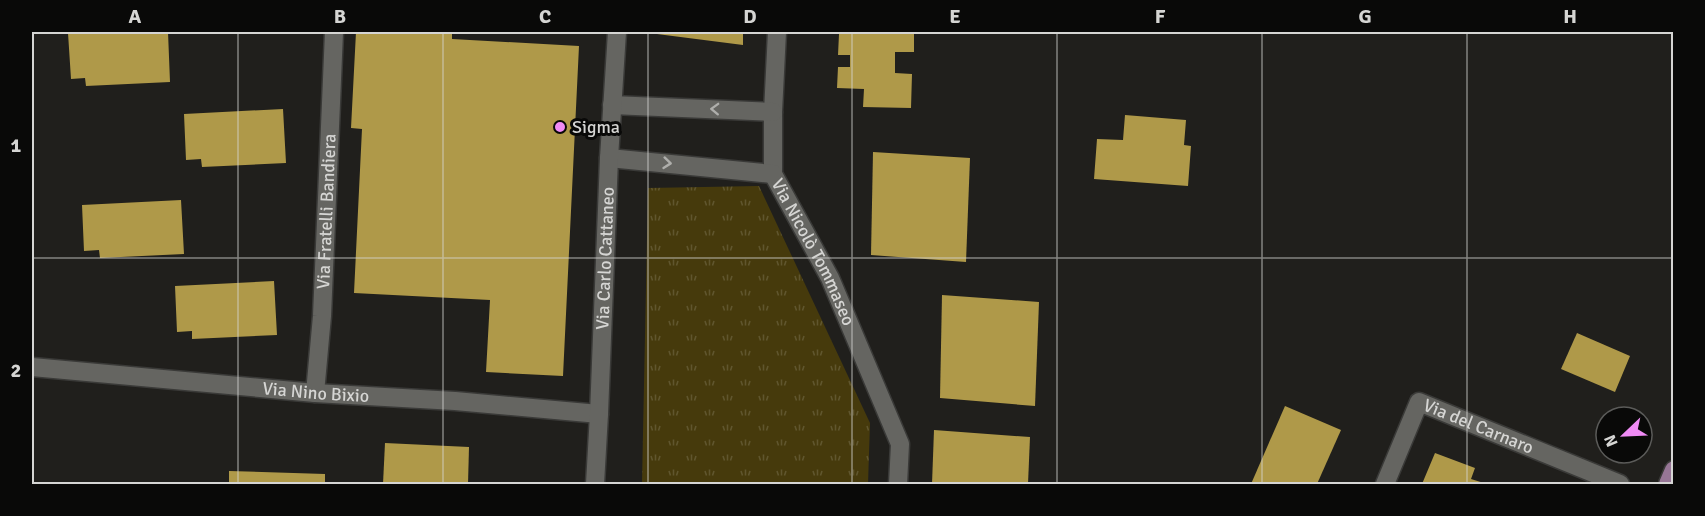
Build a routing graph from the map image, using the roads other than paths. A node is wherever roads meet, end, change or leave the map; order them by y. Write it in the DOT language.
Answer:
graph roads {
  1 [pos="334,32"];
  2 [pos="616,32"];
  3 [pos="777,32"];
  4 [pos="612,105"];
  5 [pos="773,112"];
  6 [pos="609,158"];
  7 [pos="773,174"];
  8 [pos="32,362"];
  9 [pos="32,367"];
  10 [pos="315,393"];
  11 [pos="599,414"];
  12 [pos="1674,470"];
  13 [pos="595,484"];
  14 [pos="898,484"];
  15 [pos="1385,484"];
  16 [pos="1620,484"];
  17 [pos="1668,484"];
  1 -- 10 [label="street, Via Fratelli Bandiera"];
  2 -- 4 [label="street, Via Carlo Cattaneo"];
  3 -- 5 [label="street"];
  5 -- 4 [label="street, one-way"];
  4 -- 6 [label="street, Via Carlo Cattaneo"];
  5 -- 7 [label="street"];
  6 -- 7 [label="street, Via Nicolò Tommaseo, one-way"];
  6 -- 11 [label="street, Via Carlo Cattaneo"];
  7 -- 14 [label="street, Via Nicolò Tommaseo"];
  8 -- 9 [label="street"];
  9 -- 10 [label="street, Via Nino Bixio"];
  10 -- 11 [label="street, Via Nino Bixio"];
  11 -- 13 [label="street, Via Carlo Cattaneo"];
  12 -- 17 [label="main road"];
  15 -- 16 [label="street, Via del Carnaro"];
}
